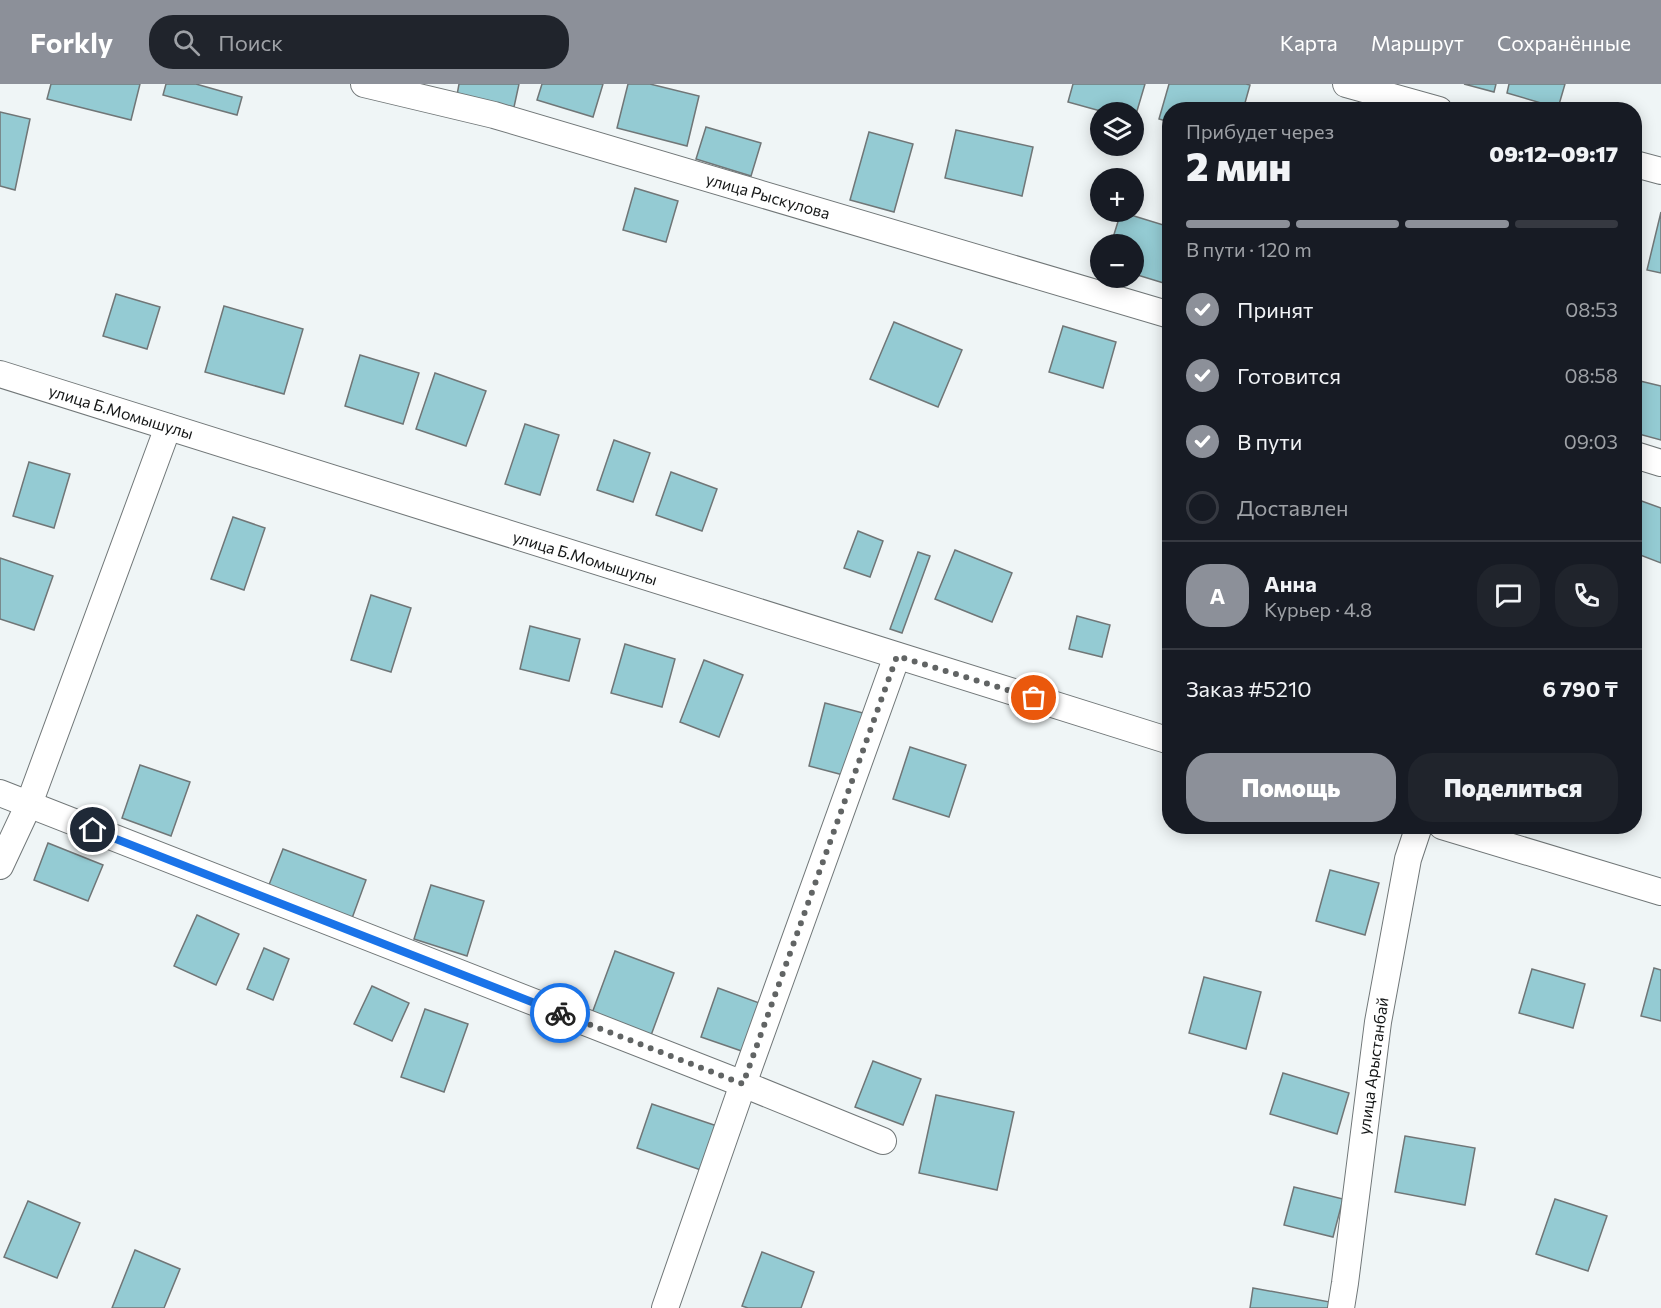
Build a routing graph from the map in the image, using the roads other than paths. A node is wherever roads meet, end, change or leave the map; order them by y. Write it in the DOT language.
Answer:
graph roads {
  1 [pos="364,84"];
  2 [pos="1346,84"];
  3 [pos="1410,102"];
  4 [pos="1642,166"];
  5 [pos="1661,171"];
  6 [pos="1162,313"];
  7 [pos="0,374"];
  8 [pos="168,427"];
  9 [pos="1642,457"];
  10 [pos="1661,463"];
  11 [pos="897,656"];
  12 [pos="1162,739"];
  13 [pos="0,793"];
  14 [pos="28,804"];
  15 [pos="1416,834"];
  16 [pos="1469,834"];
  17 [pos="0,866"];
  18 [pos="1661,892"];
  19 [pos="743,1084"];
  20 [pos="883,1141"];
  21 [pos="665,1308"];
  22 [pos="1341,1308"];
  1 -- 6 [label="street, улица Рыскулова"];
  2 -- 3 [label="street"];
  4 -- 5 [label="street"];
  7 -- 8 [label="street, улица Б.Момышулы"];
  8 -- 11 [label="street, улица Б.Момышулы"];
  8 -- 14 [label="street"];
  9 -- 10 [label="street"];
  11 -- 12 [label="street, улица Б.Момышулы"];
  11 -- 19 [label="street"];
  13 -- 14 [label="street"];
  14 -- 17 [label="street"];
  14 -- 19 [label="street"];
  15 -- 22 [label="street, улица Арыстанбай"];
  16 -- 18 [label="street"];
  19 -- 20 [label="street"];
  19 -- 21 [label="street"];
}
